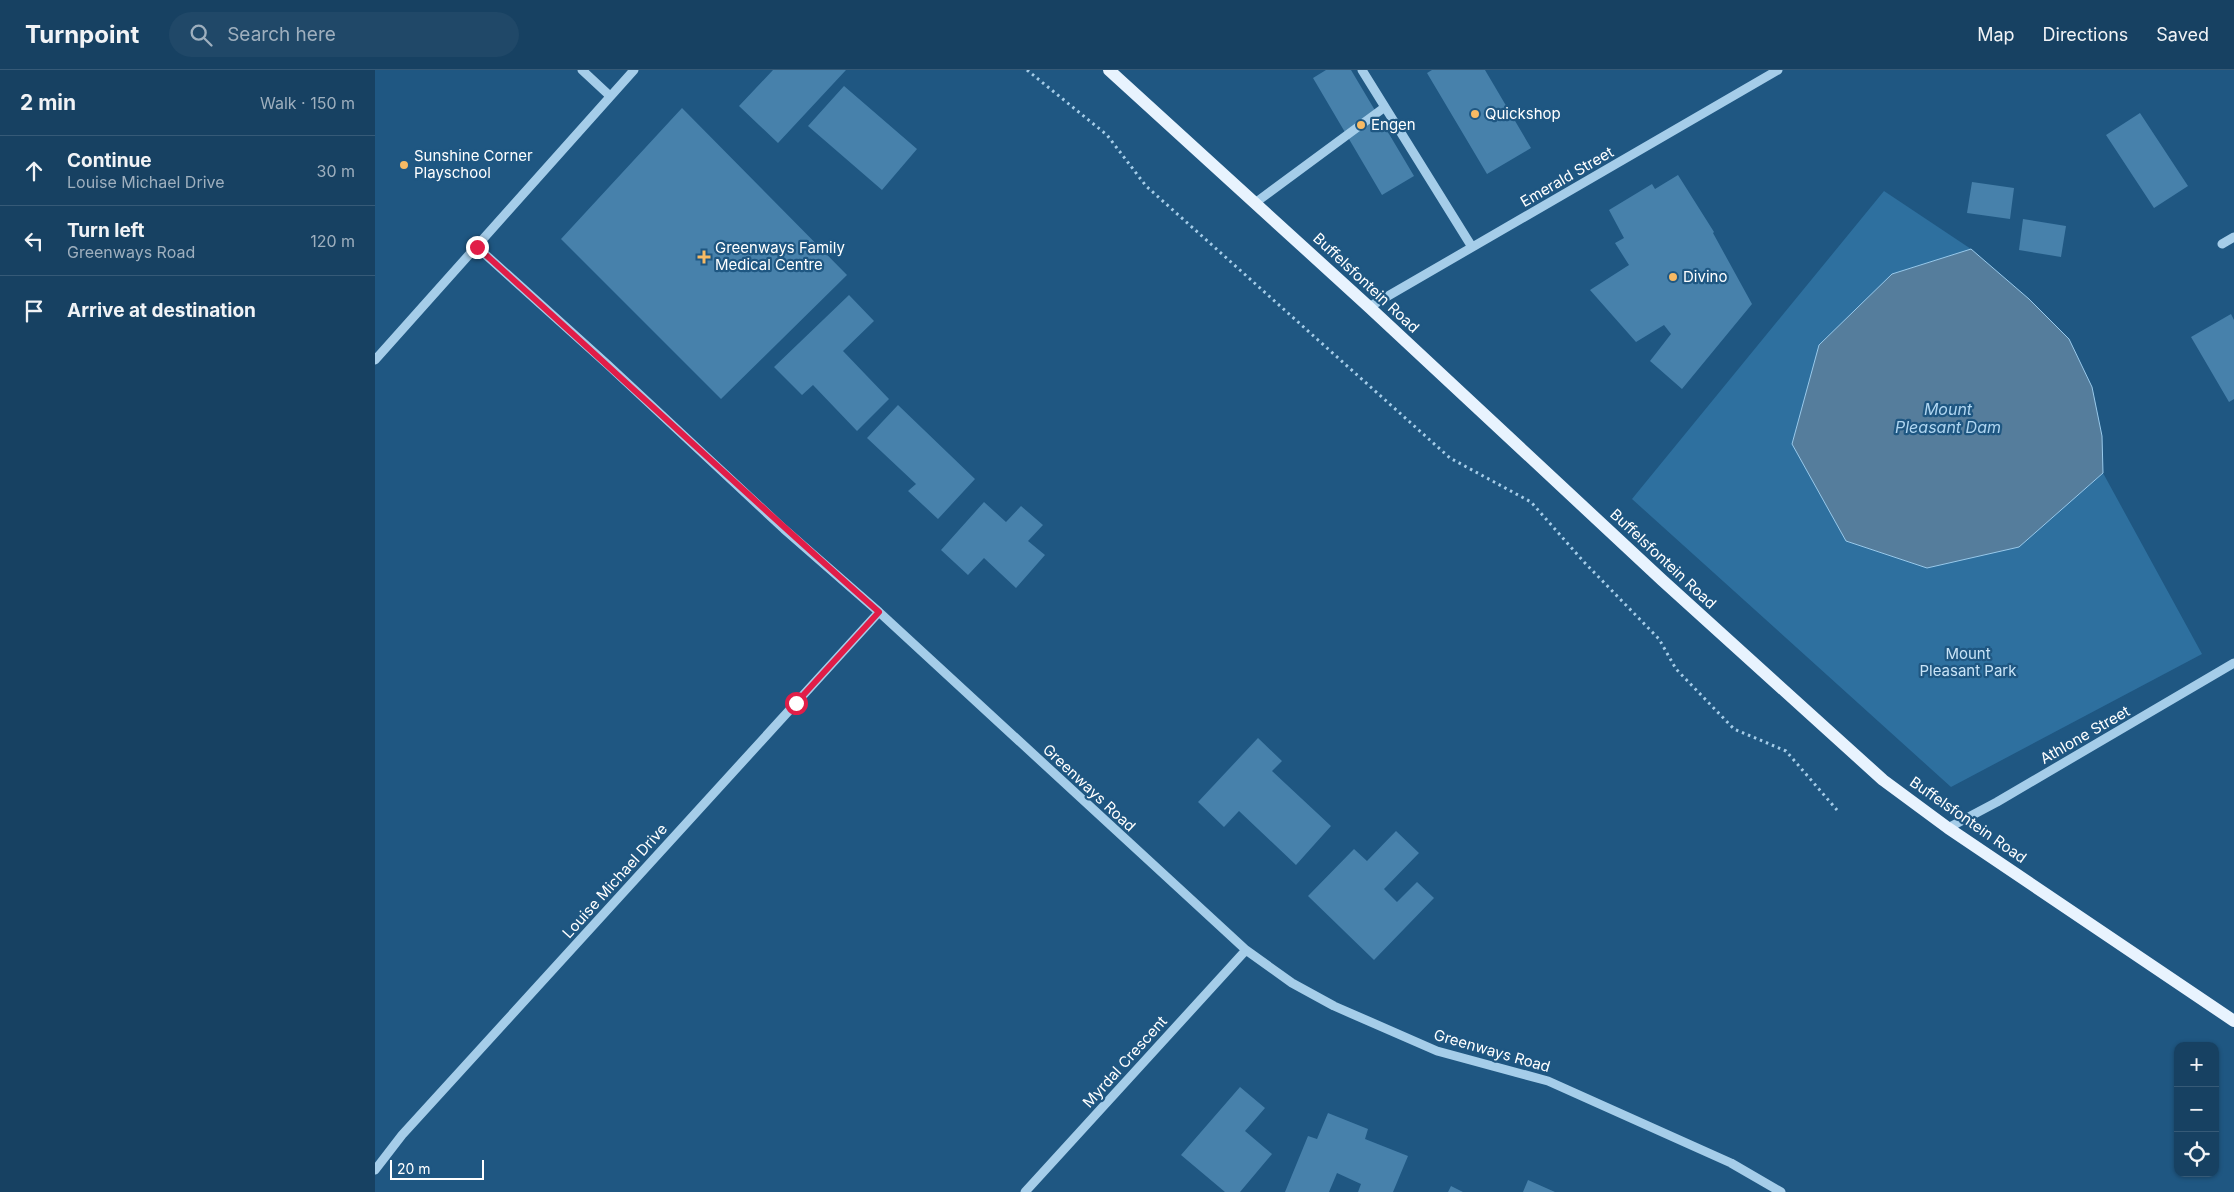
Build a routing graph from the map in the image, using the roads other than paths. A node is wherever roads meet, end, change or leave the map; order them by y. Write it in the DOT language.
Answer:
graph roads {
  1 [pos="582,70"];
  2 [pos="634,70"];
  3 [pos="1109,70"];
  4 [pos="1362,70"];
  5 [pos="1778,70"];
  6 [pos="610,96"];
  7 [pos="1385,107"];
  8 [pos="1255,203"];
  9 [pos="2234,237"];
  10 [pos="2222,244"];
  11 [pos="477,247"];
  12 [pos="1472,247"];
  13 [pos="1369,307"];
  14 [pos="375,360"];
  15 [pos="879,612"];
  16 [pos="2234,663"];
  17 [pos="1948,828"];
  18 [pos="1246,950"];
  19 [pos="2234,1022"];
  20 [pos="375,1170"];
  21 [pos="1025,1192"];
  22 [pos="1781,1192"];
  1 -- 6 [label="street"];
  2 -- 6 [label="street"];
  3 -- 8 [label="main road, Buffelsfontein Road"];
  4 -- 7 [label="street"];
  5 -- 12 [label="street, Emerald Street"];
  6 -- 11 [label="street"];
  7 -- 8 [label="street"];
  7 -- 12 [label="street"];
  8 -- 13 [label="main road, Buffelsfontein Road"];
  9 -- 10 [label="street"];
  11 -- 14 [label="street"];
  11 -- 15 [label="street, Greenways Road"];
  12 -- 13 [label="street, Emerald Street"];
  13 -- 17 [label="main road, Buffelsfontein Road"];
  15 -- 18 [label="street, Greenways Road"];
  15 -- 20 [label="street, Louise Michael Drive"];
  16 -- 17 [label="street, Athlone Street"];
  17 -- 19 [label="main road, Buffelsfontein Road"];
  18 -- 21 [label="street, Myrdal Crescent"];
  18 -- 22 [label="street, Greenways Road"];
}
